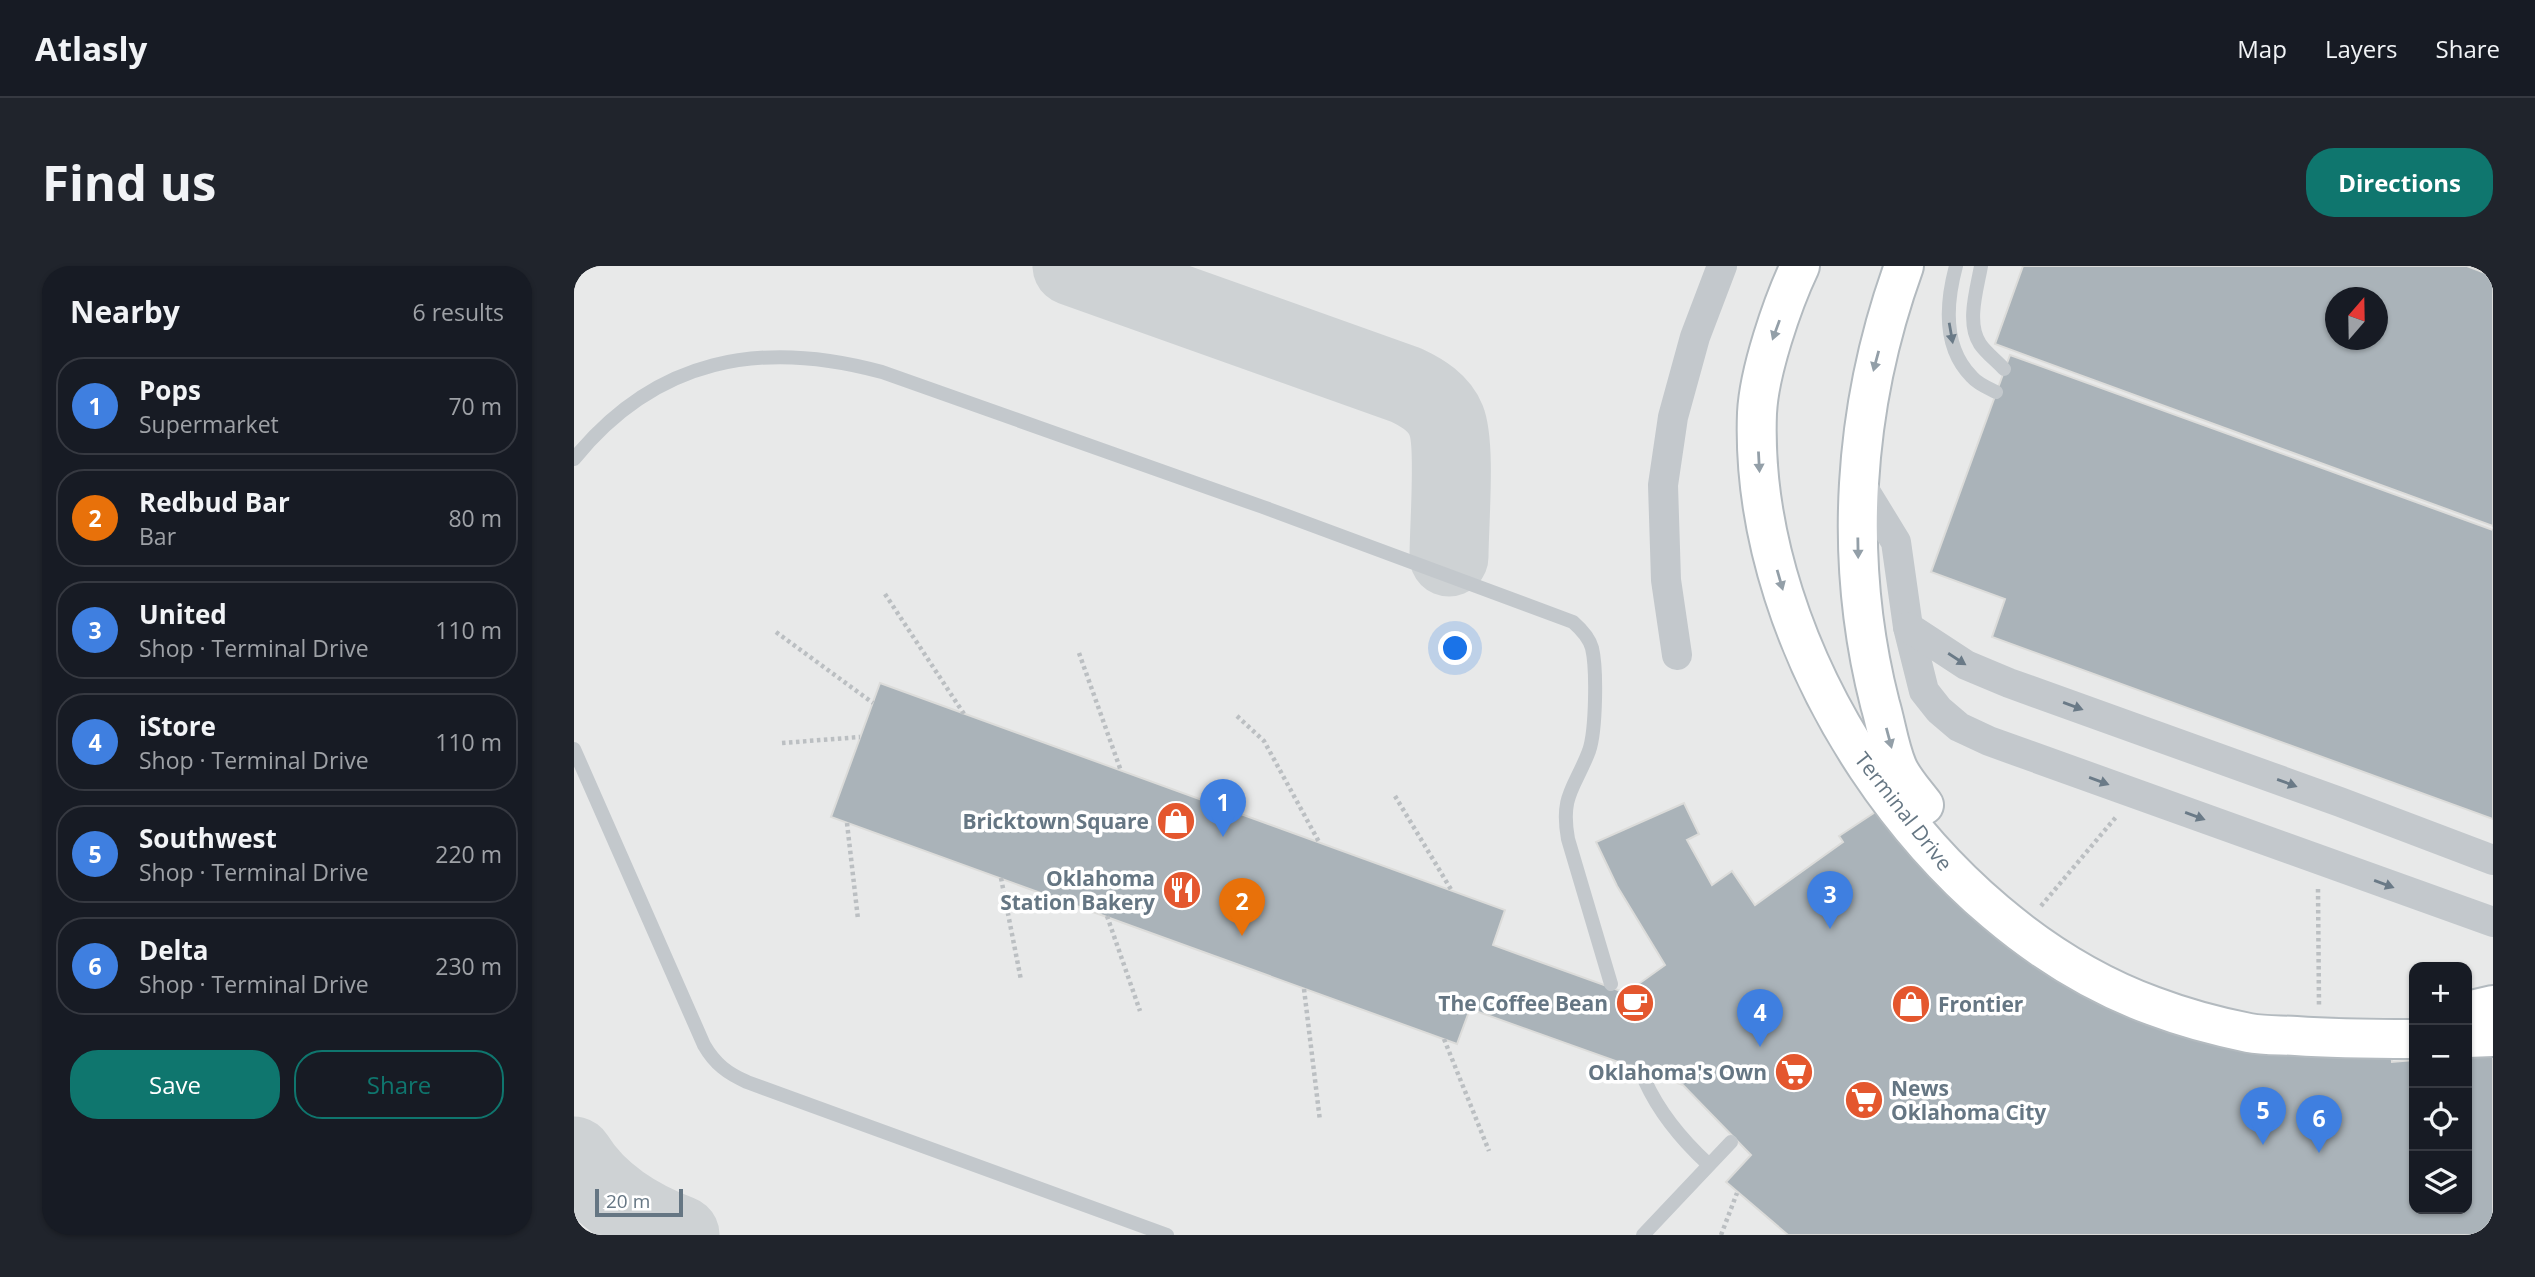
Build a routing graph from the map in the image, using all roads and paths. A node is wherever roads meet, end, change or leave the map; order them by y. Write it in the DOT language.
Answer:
graph roads {
  1 [pos="1722,266"];
  2 [pos="1800,266"];
  3 [pos="1904,266"];
  4 [pos="1956,266"];
  5 [pos="1981,266"];
  6 [pos="2004,369"];
  7 [pos="1996,392"];
  8 [pos="574,459"];
  9 [pos="1858,480"];
  10 [pos="885,594"];
  11 [pos="1908,627"];
  12 [pos="776,632"];
  13 [pos="1079,653"];
  14 [pos="1677,655"];
  15 [pos="873,703"];
  16 [pos="964,714"];
  17 [pos="1237,716"];
  18 [pos="859,737"];
  19 [pos="782,743"];
  20 [pos="574,748"];
  21 [pos="1121,771"];
  22 [pos="1395,796"];
  23 [pos="847,823"];
  24 [pos="2112,823"];
  25 [pos="1319,842"];
  26 [pos="2493,860"];
  27 [pos="1000,878"];
  28 [pos="1452,891"];
  29 [pos="2316,913"];
  30 [pos="1107,916"];
  31 [pos="858,919"];
  32 [pos="2028,921"];
  33 [pos="2493,922"];
  34 [pos="1021,980"];
  35 [pos="1611,984"];
  36 [pos="1304,989"];
  37 [pos="2493,1005"];
  38 [pos="2472,1010"];
  39 [pos="1140,1011"];
  40 [pos="2409,1018"];
  41 [pos="2319,1021"];
  42 [pos="2493,1037"];
  43 [pos="2472,1038"];
  44 [pos="1444,1039"];
  45 [pos="2409,1039"];
  46 [pos="1645,1081"];
  47 [pos="1320,1121"];
  48 [pos="1731,1142"];
  49 [pos="1489,1151"];
  50 [pos="1708,1164"];
  51 [pos="1737,1193"];
  52 [pos="1167,1235"];
  53 [pos="1643,1235"];
  54 [pos="1721,1235"];
  1 -- 14 [label="street"];
  2 -- 45 [label="main road, Terminal Drive, one-way"];
  3 -- 9 [label="main road, one-way"];
  4 -- 7 [label="lane, one-way"];
  5 -- 6 [label="lane"];
  8 -- 35 [label="lane"];
  9 -- 11 [label="street"];
  9 -- 32 [label="main road, one-way"];
  10 -- 16 [label="path"];
  11 -- 26 [label="street, one-way"];
  11 -- 33 [label="street, one-way"];
  12 -- 15 [label="path"];
  13 -- 21 [label="path"];
  17 -- 25 [label="path"];
  18 -- 19 [label="path"];
  20 -- 52 [label="lane"];
  22 -- 28 [label="path"];
  23 -- 31 [label="path"];
  24 -- 32 [label="path"];
  27 -- 34 [label="path"];
  29 -- 41 [label="path"];
  30 -- 39 [label="path"];
  32 -- 41 [label="main road"];
  36 -- 47 [label="path"];
  37 -- 38 [label="main road"];
  40 -- 41 [label="main road"];
  42 -- 43 [label="main road"];
  44 -- 49 [label="path"];
  46 -- 50 [label="lane"];
  48 -- 50 [label="lane"];
  50 -- 53 [label="lane"];
  51 -- 54 [label="path"];
}
